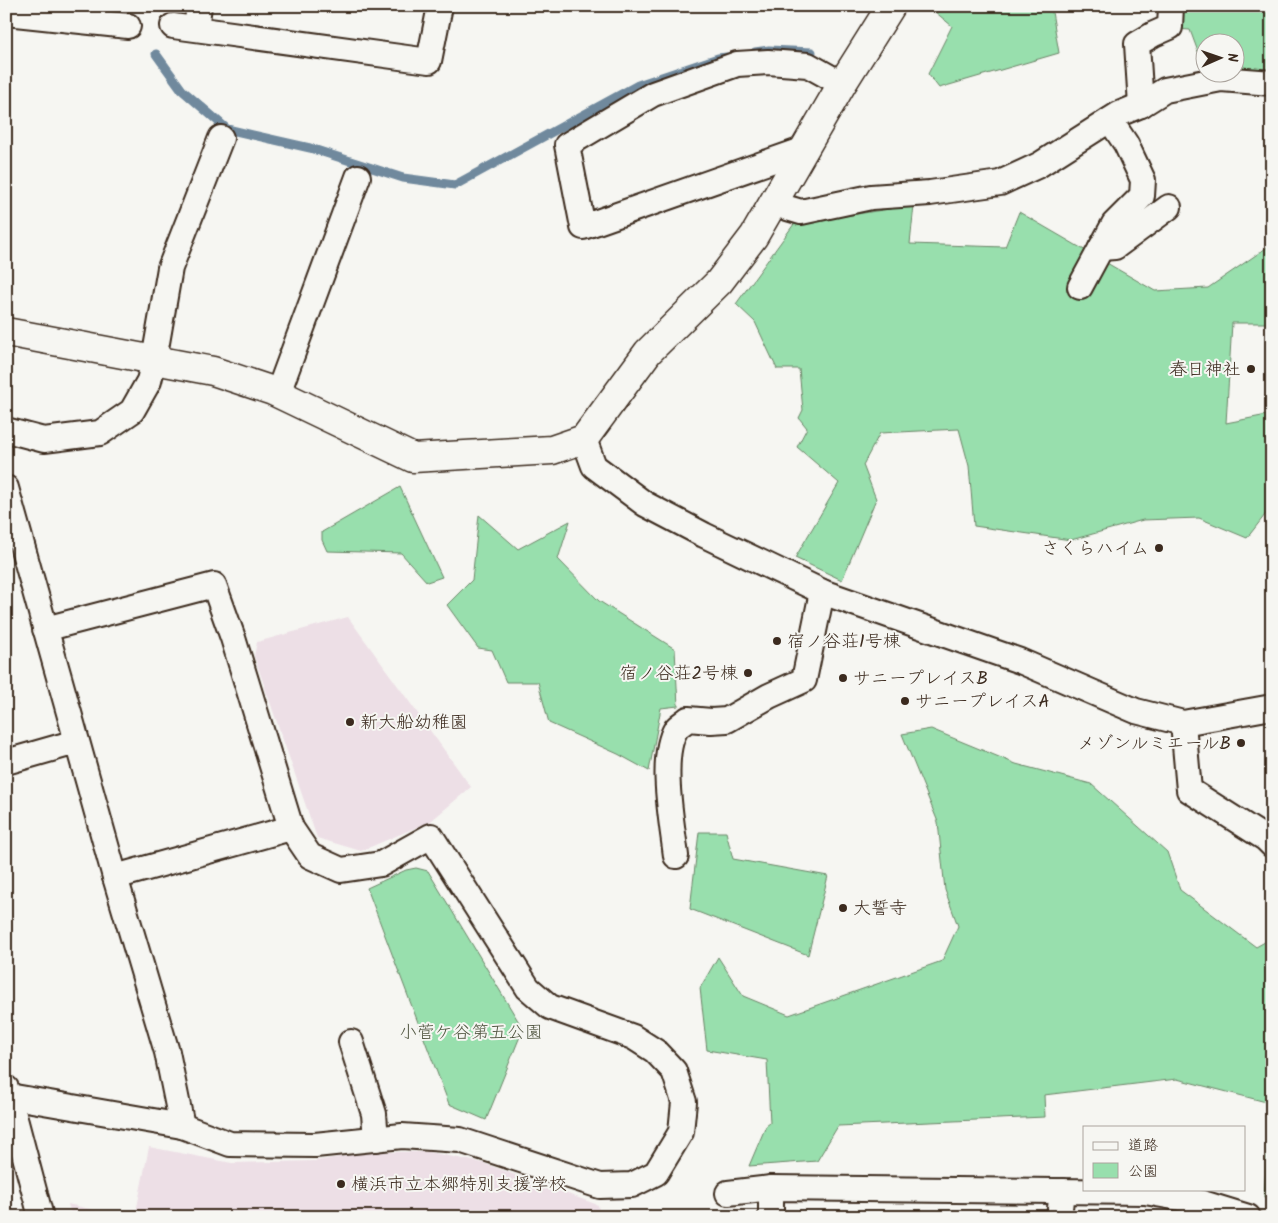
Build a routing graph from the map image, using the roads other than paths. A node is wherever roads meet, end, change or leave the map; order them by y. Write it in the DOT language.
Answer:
graph roads {
  1 [pos="440,6"];
  2 [pos="891,6"];
  3 [pos="1171,6"];
  4 [pos="6,13"];
  5 [pos="189,20"];
  6 [pos="128,26"];
  7 [pos="1272,83"];
  8 [pos="842,84"];
  9 [pos="1141,105"];
  10 [pos="1110,120"];
  11 [pos="221,138"];
  12 [pos="805,149"];
  13 [pos="358,177"];
  14 [pos="774,204"];
  15 [pos="1169,207"];
  16 [pos="1101,248"];
  17 [pos="1080,287"];
  18 [pos="6,332"];
  19 [pos="154,360"];
  20 [pos="278,393"];
  21 [pos="6,430"];
  22 [pos="584,439"];
  23 [pos="6,488"];
  24 [pos="822,592"];
  25 [pos="45,629"];
  26 [pos="1272,707"];
  27 [pos="1183,723"];
  28 [pos="76,742"];
  29 [pos="6,762"];
  30 [pos="291,828"];
  31 [pos="1272,845"];
  32 [pos="676,856"];
  33 [pos="115,877"];
  34 [pos="351,1042"];
  35 [pos="7,1092"];
  36 [pos="182,1126"];
  37 [pos="376,1139"];
  38 [pos="771,1188"];
  39 [pos="1062,1190"];
  40 [pos="728,1193"];
  41 [pos="1196,1209"];
  42 [pos="41,1217"];
  43 [pos="771,1217"];
  44 [pos="1059,1217"];
  45 [pos="1248,1217"];
  1 -- 5 [label="street"];
  2 -- 8 [label="street"];
  3 -- 9 [label="street"];
  4 -- 6 [label="street"];
  7 -- 9 [label="street"];
  8 -- 12 [label="street"];
  8 -- 12 [label="street"];
  9 -- 10 [label="street"];
  10 -- 14 [label="street"];
  10 -- 16 [label="street"];
  11 -- 19 [label="street"];
  12 -- 14 [label="street"];
  13 -- 20 [label="street"];
  14 -- 22 [label="street"];
  15 -- 16 [label="street"];
  16 -- 17 [label="street"];
  18 -- 19 [label="street"];
  19 -- 20 [label="street"];
  19 -- 21 [label="street"];
  20 -- 22 [label="street"];
  22 -- 24 [label="street"];
  23 -- 25 [label="street"];
  24 -- 27 [label="street"];
  24 -- 32 [label="street"];
  25 -- 28 [label="street"];
  25 -- 30 [label="street"];
  26 -- 27 [label="street"];
  27 -- 31 [label="street"];
  28 -- 29 [label="street"];
  28 -- 33 [label="street"];
  30 -- 33 [label="street"];
  30 -- 37 [label="street"];
  33 -- 36 [label="street"];
  34 -- 37 [label="street"];
  35 -- 36 [label="street"];
  35 -- 42 [label="street"];
  36 -- 37 [label="street"];
  38 -- 39 [label="street"];
  38 -- 40 [label="street"];
  38 -- 43 [label="street"];
  39 -- 41 [label="street"];
  39 -- 44 [label="street"];
  41 -- 45 [label="street"];
}
